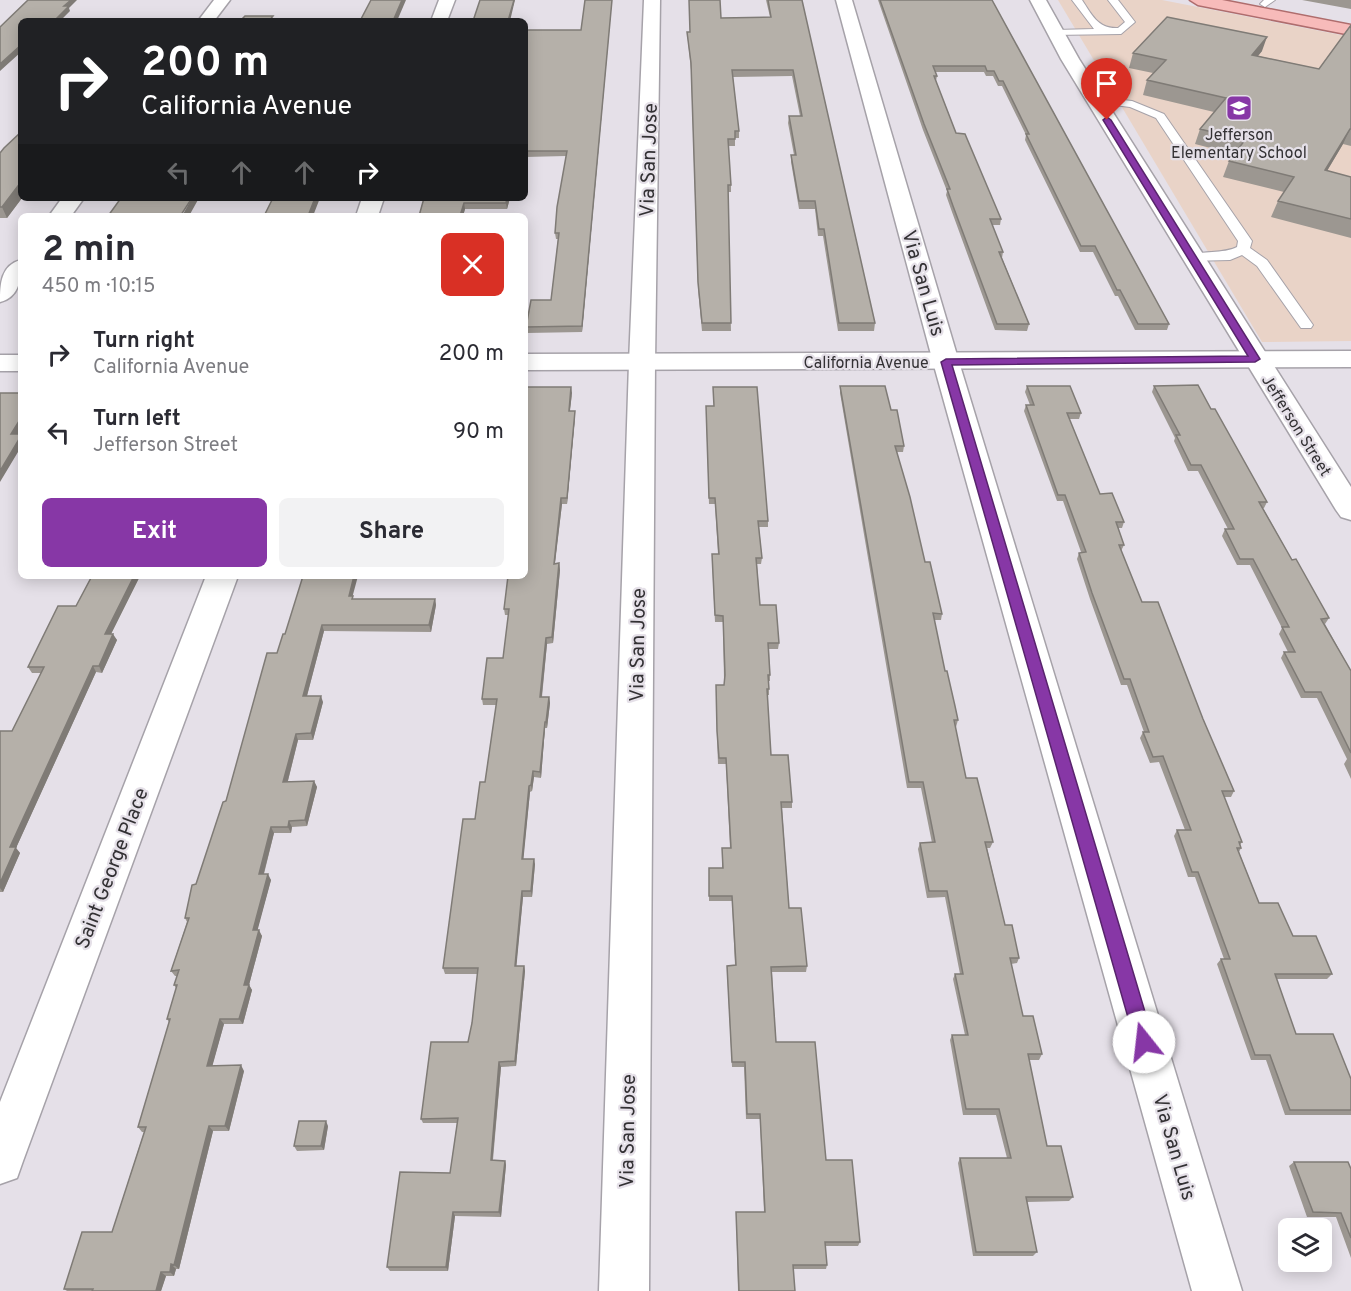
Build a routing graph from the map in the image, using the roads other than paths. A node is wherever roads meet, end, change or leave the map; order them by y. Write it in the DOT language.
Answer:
graph roads {
  1 [pos="222,0"];
  2 [pos="447,0"];
  3 [pos="652,0"];
  4 [pos="844,0"];
  5 [pos="1038,0"];
  6 [pos="1077,0"];
  7 [pos="1113,0"];
  8 [pos="1198,0"];
  9 [pos="1242,0"];
  10 [pos="1267,2"];
  11 [pos="208,18"];
  12 [pos="440,18"];
  13 [pos="1351,21"];
  14 [pos="1351,30"];
  15 [pos="1114,32"];
  16 [pos="1056,33"];
  17 [pos="1095,100"];
  18 [pos="1243,249"];
  19 [pos="1193,258"];
  20 [pos="18,271"];
  21 [pos="0,295"];
  22 [pos="1306,324"];
  23 [pos="1255,359"];
  24 [pos="1351,359"];
  25 [pos="528,362"];
  26 [pos="946,362"];
  27 [pos="0,363"];
  28 [pos="18,363"];
  29 [pos="642,363"];
  30 [pos="1351,510"];
  31 [pos="221,579"];
  32 [pos="0,1161"];
  33 [pos="624,1291"];
  34 [pos="1217,1291"];
  1 -- 11 [label="street"];
  2 -- 12 [label="street"];
  3 -- 29 [label="street, Via San Jose"];
  4 -- 26 [label="street, Via San Luis"];
  5 -- 16 [label="street, Jefferson Street"];
  6 -- 15 [label="lane"];
  7 -- 15 [label="lane"];
  8 -- 14 [label="main road"];
  9 -- 10 [label="main road"];
  10 -- 13 [label="main road"];
  15 -- 16 [label="lane"];
  16 -- 17 [label="street, Jefferson Street"];
  17 -- 18 [label="lane"];
  17 -- 19 [label="street, Jefferson Street"];
  18 -- 19 [label="lane"];
  18 -- 22 [label="lane"];
  19 -- 23 [label="street, Jefferson Street"];
  20 -- 21 [label="street"];
  23 -- 24 [label="street, California Avenue"];
  23 -- 26 [label="street, California Avenue"];
  23 -- 30 [label="street, Jefferson Street"];
  25 -- 29 [label="street, California Avenue"];
  26 -- 29 [label="street, California Avenue"];
  26 -- 34 [label="street, Via San Luis"];
  27 -- 28 [label="street"];
  29 -- 33 [label="street, Via San Jose"];
  31 -- 32 [label="street, Saint George Place"];
}
